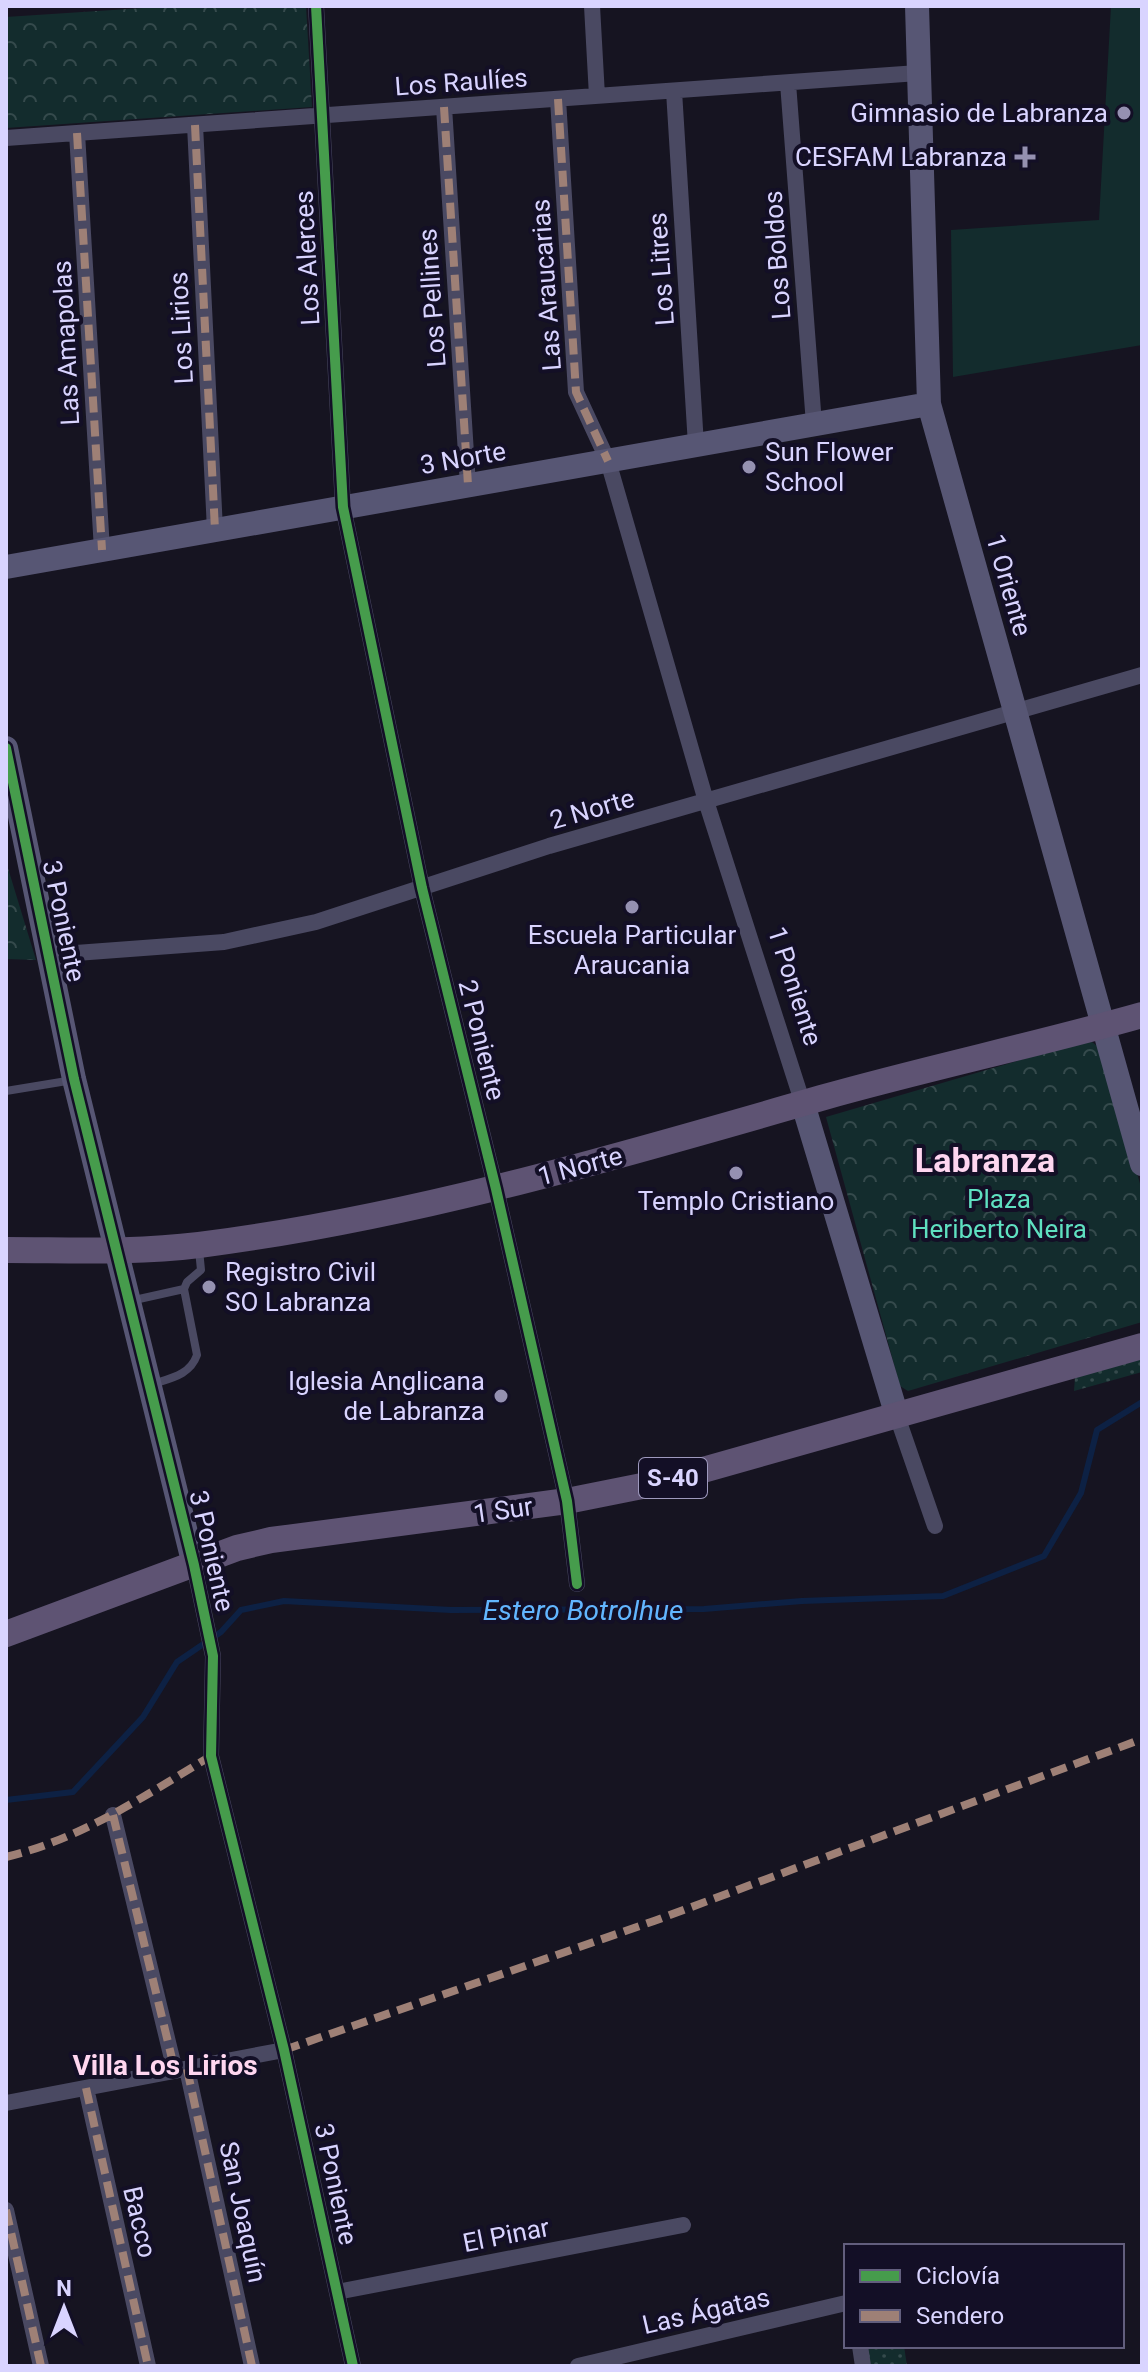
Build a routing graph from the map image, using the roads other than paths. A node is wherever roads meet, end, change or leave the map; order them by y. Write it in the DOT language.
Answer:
graph roads {
  1 [pos="316,6"];
  2 [pos="592,6"];
  3 [pos="917,6"];
  4 [pos="918,73"];
  5 [pos="788,83"];
  6 [pos="674,91"];
  7 [pos="597,96"];
  8 [pos="558,99"];
  9 [pos="444,107"];
  10 [pos="322,116"];
  11 [pos="195,125"];
  12 [pos="77,133"];
  13 [pos="6,138"];
  14 [pos="929,404"];
  15 [pos="814,424"];
  16 [pos="696,445"];
  17 [pos="608,461"];
  18 [pos="468,485"];
  19 [pos="343,507"];
  20 [pos="215,530"];
  21 [pos="102,550"];
  22 [pos="6,567"];
  23 [pos="1142,675"];
  24 [pos="1014,711"];
  25 [pos="6,748"];
  26 [pos="706,801"];
  27 [pos="422,888"];
  28 [pos="49,955"];
  29 [pos="1142,1015"];
  30 [pos="1103,1026"];
  31 [pos="74,1079"];
  32 [pos="6,1091"];
  33 [pos="803,1104"];
  34 [pos="1142,1164"];
  35 [pos="496,1189"];
  36 [pos="198,1245"];
  37 [pos="6,1250"];
  38 [pos="115,1251"];
  39 [pos="184,1289"];
  40 [pos="128,1301"];
  41 [pos="1142,1346"];
  42 [pos="149,1386"];
  43 [pos="897,1416"];
  44 [pos="567,1501"];
  45 [pos="935,1526"];
  46 [pos="194,1565"];
  47 [pos="577,1584"];
  48 [pos="6,1634"];
  49 [pos="113,1815"];
  50 [pos="284,2050"];
  51 [pos="181,2070"];
  52 [pos="86,2088"];
  53 [pos="6,2103"];
  54 [pos="6,2210"];
  55 [pos="683,2225"];
  56 [pos="337,2292"];
  57 [pos="844,2303"];
  58 [pos="41,2366"];
  59 [pos="148,2366"];
  60 [pos="252,2366"];
  61 [pos="353,2366"];
  62 [pos="578,2366"];
  1 -- 10 [label="street, Los Alerces"];
  2 -- 7 [label="street"];
  3 -- 4 [label="street, 1 Oriente"];
  4 -- 5 [label="street, Los Raulíes"];
  4 -- 14 [label="street, 1 Oriente"];
  5 -- 6 [label="street, Los Raulíes"];
  5 -- 15 [label="street, Los Boldos"];
  6 -- 7 [label="street, Los Raulíes"];
  6 -- 16 [label="street, Los Litres"];
  7 -- 8 [label="street, Los Raulíes"];
  8 -- 9 [label="street, Los Raulíes"];
  8 -- 17 [label="street, Las Araucarias"];
  9 -- 10 [label="street, Los Raulíes"];
  9 -- 18 [label="street, Los Pellines"];
  10 -- 11 [label="street, Los Raulíes"];
  10 -- 19 [label="street, Los Alerces"];
  11 -- 12 [label="street, Los Raulíes"];
  11 -- 20 [label="street, Los Lirios"];
  12 -- 13 [label="street, Los Raulíes"];
  12 -- 21 [label="street, Las Amapolas"];
  14 -- 15 [label="street, 3 Norte"];
  14 -- 24 [label="street, 1 Oriente"];
  15 -- 16 [label="street, 3 Norte"];
  16 -- 17 [label="street, 3 Norte"];
  17 -- 18 [label="street, 3 Norte"];
  17 -- 26 [label="street, 1 Poniente"];
  18 -- 19 [label="street, 3 Norte"];
  19 -- 20 [label="street, 3 Norte"];
  19 -- 27 [label="street, 2 Poniente"];
  20 -- 21 [label="street, 3 Norte"];
  21 -- 22 [label="street, 3 Norte"];
  23 -- 24 [label="street, 2 Norte"];
  24 -- 26 [label="street, 2 Norte"];
  24 -- 30 [label="street, 1 Oriente"];
  25 -- 28 [label="street, 3 Poniente"];
  26 -- 27 [label="street, 2 Norte"];
  26 -- 33 [label="street, 1 Poniente"];
  27 -- 28 [label="street, 2 Norte"];
  27 -- 35 [label="street, 2 Poniente"];
  28 -- 31 [label="street, 3 Poniente"];
  29 -- 30 [label="main road, 1 Norte"];
  30 -- 33 [label="main road, 1 Norte"];
  30 -- 34 [label="street, 1 Oriente"];
  31 -- 32 [label="lane"];
  31 -- 38 [label="street, 3 Poniente"];
  33 -- 35 [label="main road, 1 Norte"];
  33 -- 43 [label="street, 1 Poniente"];
  35 -- 36 [label="main road, 1 Norte"];
  35 -- 44 [label="street, 2 Poniente"];
  36 -- 38 [label="main road, 1 Norte"];
  36 -- 39 [label="lane"];
  37 -- 38 [label="main road, 1 Norte"];
  38 -- 40 [label="street, 3 Poniente"];
  39 -- 40 [label="lane"];
  39 -- 42 [label="lane"];
  40 -- 42 [label="street, 3 Poniente"];
  41 -- 43 [label="main road, 1 Sur / S-40"];
  42 -- 46 [label="street, 3 Poniente"];
  43 -- 44 [label="main road, 1 Sur / S-40"];
  43 -- 45 [label="street, 1 Poniente"];
  44 -- 46 [label="main road, 1 Sur / S-40"];
  44 -- 47 [label="street, 2 Poniente"];
  46 -- 48 [label="main road, 1 Sur / S-40"];
  46 -- 50 [label="street, 3 Poniente"];
  49 -- 51 [label="street, San Joaquín"];
  50 -- 51 [label="street"];
  50 -- 56 [label="street, 3 Poniente"];
  51 -- 52 [label="street"];
  51 -- 60 [label="street, San Joaquín"];
  52 -- 53 [label="street"];
  52 -- 59 [label="street, Bacco"];
  54 -- 58 [label="street"];
  55 -- 56 [label="street, El Pinar"];
  56 -- 61 [label="street, 3 Poniente"];
  57 -- 62 [label="street, Las Ágatas"];
}
